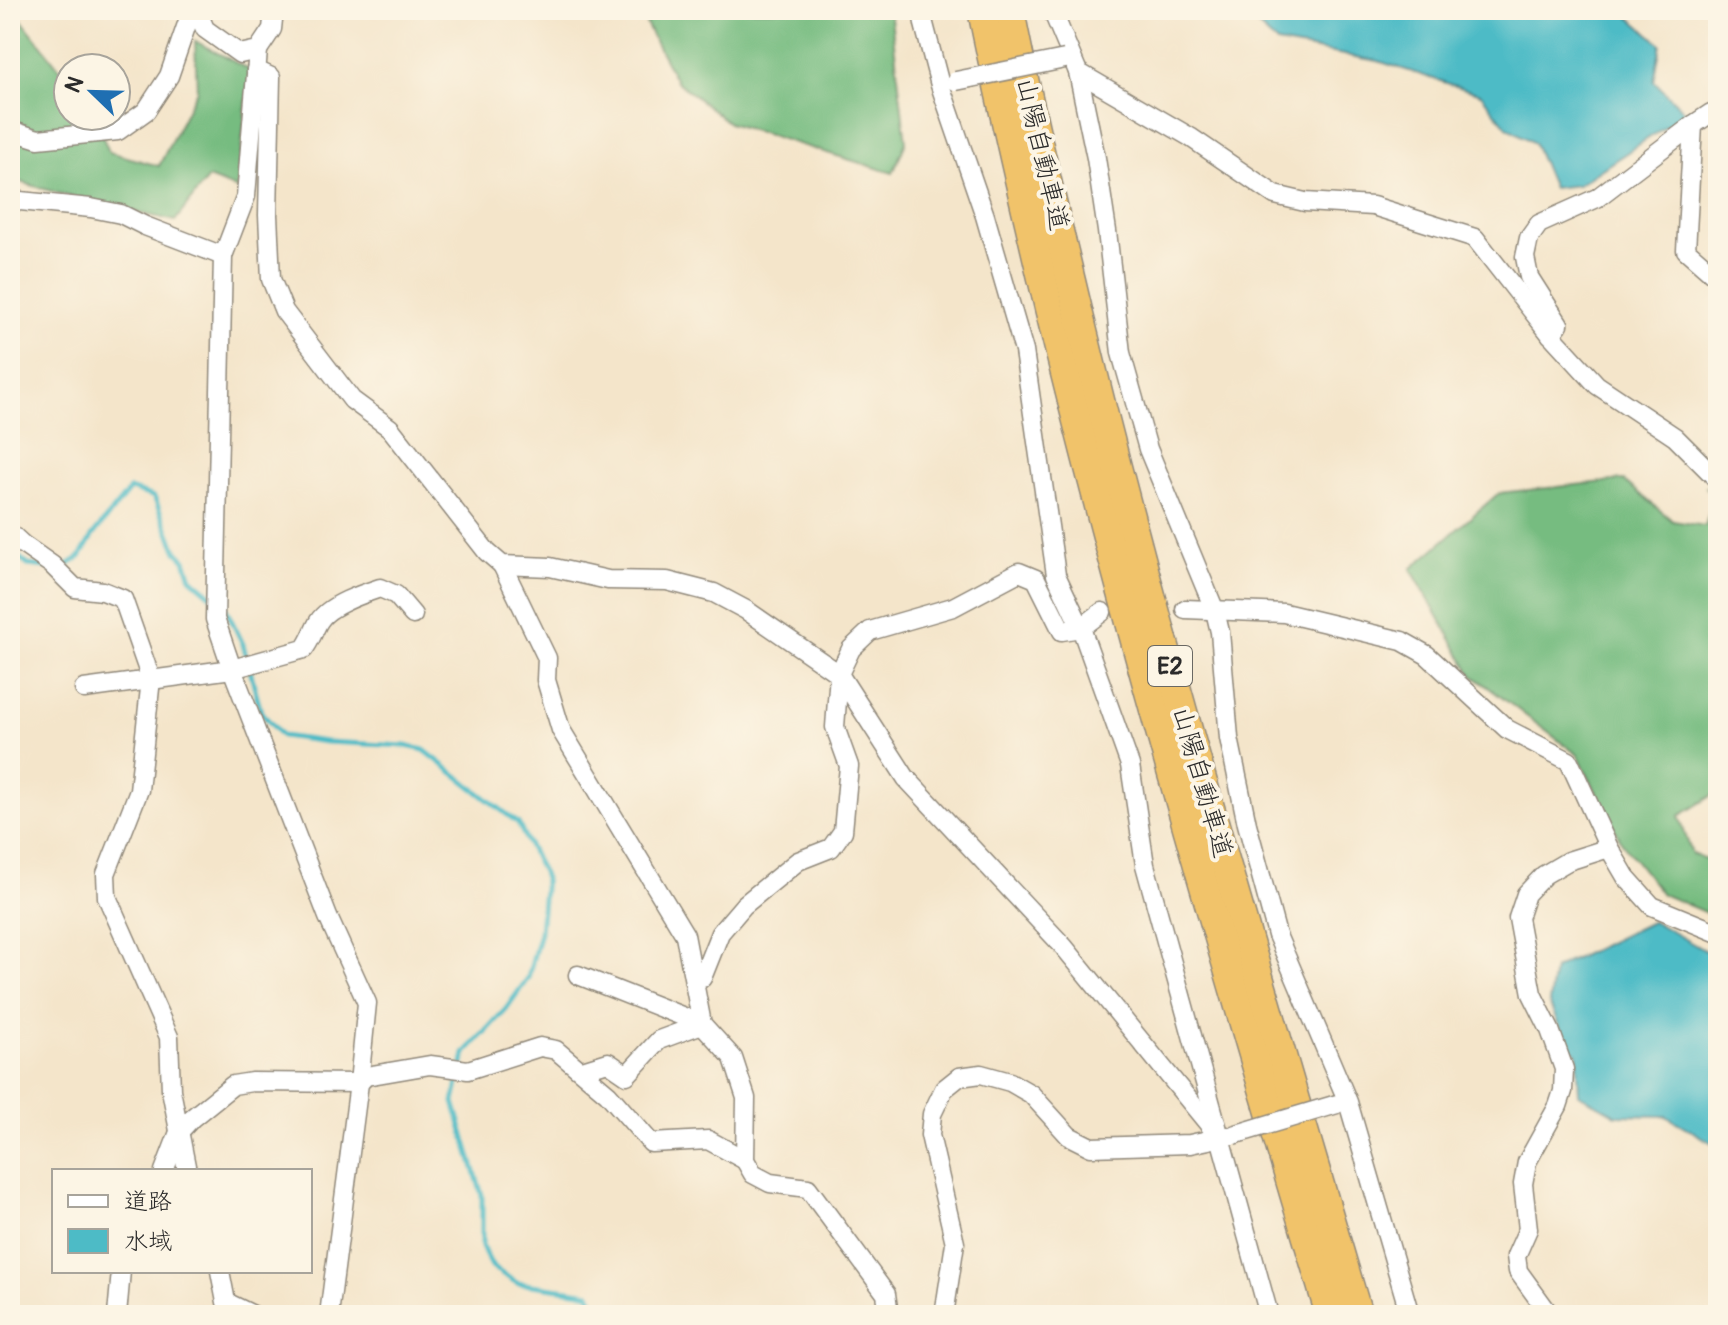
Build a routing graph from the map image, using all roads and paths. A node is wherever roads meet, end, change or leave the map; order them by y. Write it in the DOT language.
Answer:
graph roads {
  1 [pos="197,10"];
  2 [pos="274,10"];
  3 [pos="922,10"];
  4 [pos="982,10"];
  5 [pos="1010,10"];
  6 [pos="1052,10"];
  7 [pos="258,50"];
  8 [pos="1071,63"];
  9 [pos="256,70"];
  10 [pos="948,83"];
  11 [pos="1718,114"];
  12 [pos="1693,125"];
  13 [pos="10,130"];
  14 [pos="10,200"];
  15 [pos="223,256"];
  16 [pos="1718,278"];
  17 [pos="1551,335"];
  18 [pos="1718,480"];
  19 [pos="10,533"];
  20 [pos="502,565"];
  21 [pos="1185,609"];
  22 [pos="1215,611"];
  23 [pos="1102,612"];
  24 [pos="413,615"];
  25 [pos="1081,628"];
  26 [pos="232,669"];
  27 [pos="839,674"];
  28 [pos="151,679"];
  29 [pos="84,689"];
  30 [pos="1609,848"];
  31 [pos="1718,933"];
  32 [pos="578,975"];
  33 [pos="694,982"];
  34 [pos="702,1024"];
  35 [pos="582,1070"];
  36 [pos="359,1083"];
  37 [pos="1342,1103"];
  38 [pos="179,1132"];
  39 [pos="1227,1136"];
  40 [pos="745,1160"];
  41 [pos="165,1169"];
  42 [pos="187,1169"];
  43 [pos="121,1273"];
  44 [pos="220,1273"];
  45 [pos="117,1315"];
  46 [pos="253,1315"];
  47 [pos="329,1315"];
  48 [pos="889,1315"];
  49 [pos="944,1315"];
  50 [pos="1269,1315"];
  51 [pos="1330,1315"];
  52 [pos="1358,1315"];
  53 [pos="1410,1315"];
  54 [pos="1550,1315"];
  1 -- 7 [label="street"];
  1 -- 13 [label="street"];
  2 -- 7 [label="street"];
  3 -- 10 [label="street"];
  4 -- 51 [label="highway, 山陽自動車道 / E2"];
  5 -- 52 [label="highway, 山陽自動車道 / E2"];
  6 -- 8 [label="street"];
  7 -- 9 [label="street"];
  8 -- 10 [label="street, bridge"];
  8 -- 17 [label="street"];
  8 -- 22 [label="street"];
  9 -- 15 [label="street"];
  9 -- 20 [label="street"];
  10 -- 25 [label="street"];
  11 -- 12 [label="street"];
  12 -- 16 [label="street"];
  12 -- 17 [label="street"];
  14 -- 15 [label="street"];
  15 -- 26 [label="street"];
  17 -- 18 [label="street"];
  19 -- 28 [label="street"];
  20 -- 27 [label="street"];
  20 -- 33 [label="street"];
  21 -- 22 [label="street"];
  22 -- 30 [label="street"];
  22 -- 37 [label="street"];
  23 -- 25 [label="street"];
  24 -- 26 [label="street"];
  25 -- 27 [label="street"];
  25 -- 39 [label="street"];
  26 -- 28 [label="street"];
  26 -- 36 [label="street"];
  27 -- 33 [label="street"];
  27 -- 39 [label="street"];
  28 -- 29 [label="street"];
  28 -- 38 [label="street"];
  30 -- 31 [label="street"];
  30 -- 54 [label="street"];
  32 -- 34 [label="street"];
  33 -- 34 [label="street"];
  34 -- 35 [label="street"];
  34 -- 40 [label="street"];
  35 -- 36 [label="street"];
  35 -- 40 [label="street"];
  36 -- 38 [label="street"];
  36 -- 47 [label="street"];
  37 -- 39 [label="street, bridge"];
  37 -- 53 [label="street"];
  38 -- 41 [label="street"];
  38 -- 42 [label="street"];
  39 -- 49 [label="street"];
  39 -- 50 [label="street"];
  40 -- 48 [label="street"];
  43 -- 45 [label="street"];
  44 -- 46 [label="street"];
}
